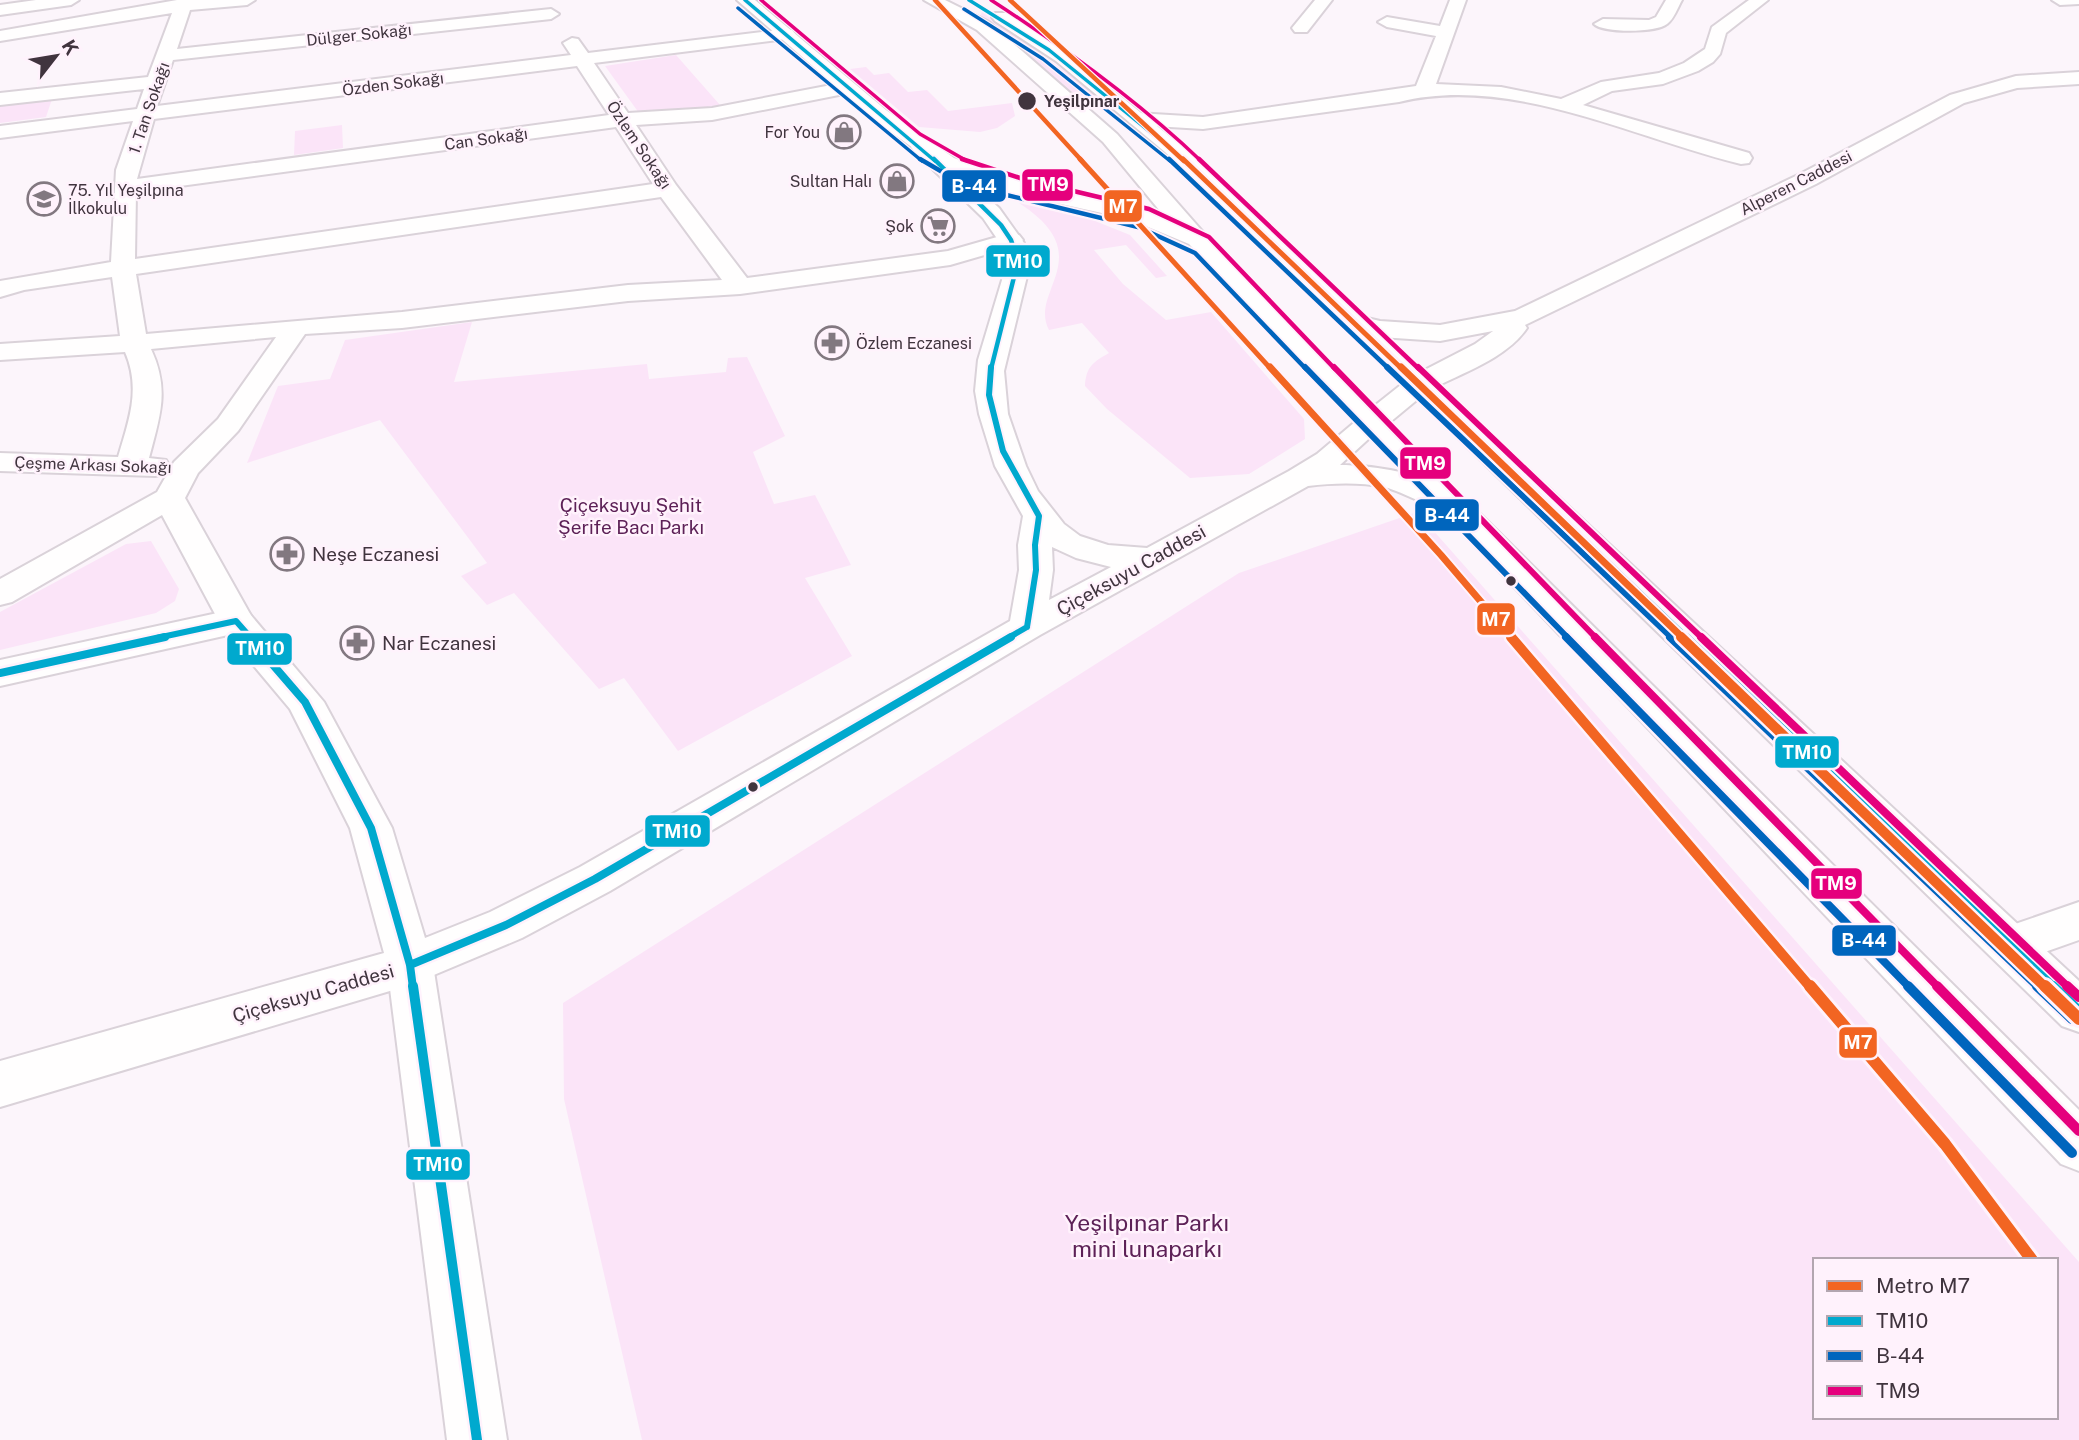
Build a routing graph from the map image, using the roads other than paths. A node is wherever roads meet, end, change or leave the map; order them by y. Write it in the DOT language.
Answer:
graph roads {
  1 [pos="71,0"];
  2 [pos="247,0"];
  3 [pos="745,0"];
  4 [pos="932,0"];
  5 [pos="969,0"];
  6 [pos="1324,0"];
  7 [pos="1674,0"];
  8 [pos="1760,0"];
  9 [pos="2060,0"];
  10 [pos="2074,0"];
  11 [pos="1434,2"];
  12 [pos="184,3"];
  13 [pos="1457,3"];
  14 [pos="548,7"];
  15 [pos="0,10"];
  16 [pos="1387,22"];
  17 [pos="1602,24"];
  18 [pos="1301,28"];
  19 [pos="1445,32"];
  20 [pos="786,34"];
  21 [pos="0,36"];
  22 [pos="167,55"];
  23 [pos="585,61"];
  24 [pos="2079,78"];
  25 [pos="158,82"];
  26 [pos="848,88"];
  27 [pos="1424,90"];
  28 [pos="0,99"];
  29 [pos="1563,106"];
  30 [pos="145,115"];
  31 [pos="620,120"];
  32 [pos="1137,120"];
  33 [pos="1203,123"];
  34 [pos="0,132"];
  35 [pos="921,148"];
  36 [pos="1741,158"];
  37 [pos="1188,163"];
  38 [pos="125,187"];
  39 [pos="667,189"];
  40 [pos="1012,240"];
  41 [pos="1202,245"];
  42 [pos="950,258"];
  43 [pos="123,268"];
  44 [pos="1015,279"];
  45 [pos="740,286"];
  46 [pos="0,289"];
  47 [pos="1521,318"];
  48 [pos="1354,323"];
  49 [pos="297,327"];
  50 [pos="134,343"];
  51 [pos="0,352"];
  52 [pos="1421,383"];
  53 [pos="1372,422"];
  54 [pos="0,462"];
  55 [pos="131,466"];
  56 [pos="185,469"];
  57 [pos="1300,478"];
  58 [pos="169,498"];
  59 [pos="1446,500"];
  60 [pos="1039,516"];
  61 [pos="1151,558"];
  62 [pos="0,594"];
  63 [pos="236,621"];
  64 [pos="1027,627"];
  65 [pos="0,673"];
  66 [pos="2079,921"];
  67 [pos="2011,945"];
  68 [pos="410,965"];
  69 [pos="2079,1011"];
  70 [pos="0,1084"];
  71 [pos="2079,1146"];
  72 [pos="477,1440"];
  1 -- 15 [label="street"];
  2 -- 12 [label="street"];
  3 -- 20 [label="street"];
  4 -- 41 [label="street"];
  5 -- 32 [label="street"];
  6 -- 18 [label="street"];
  7 -- 17 [label="street"];
  8 -- 29 [label="street"];
  9 -- 10 [label="street"];
  11 -- 13 [label="street"];
  12 -- 21 [label="street"];
  12 -- 22 [label="street, 1. Tan Sokağı"];
  13 -- 19 [label="street"];
  14 -- 22 [label="street, Dülger Sokağı"];
  14 -- 23 [label="street, Özlem Sokağı"];
  16 -- 19 [label="street"];
  19 -- 27 [label="street"];
  20 -- 23 [label="street, Özden Sokağı"];
  20 -- 26 [label="street"];
  22 -- 25 [label="street, 1. Tan Sokağı"];
  23 -- 30 [label="street, Özden Sokağı"];
  23 -- 31 [label="street, Özlem Sokağı"];
  24 -- 47 [label="street, Alperen Caddesi"];
  25 -- 28 [label="street"];
  25 -- 30 [label="street, 1. Tan Sokağı"];
  26 -- 31 [label="street, Can Sokağı"];
  26 -- 35 [label="street"];
  27 -- 29 [label="street"];
  27 -- 33 [label="street"];
  29 -- 36 [label="street"];
  30 -- 34 [label="street, Özden Sokağı"];
  30 -- 38 [label="street, 1. Tan Sokağı"];
  31 -- 38 [label="street, Can Sokağı"];
  31 -- 39 [label="street, Özlem Sokağı"];
  32 -- 33 [label="street"];
  32 -- 37 [label="street"];
  33 -- 37 [label="street"];
  35 -- 40 [label="street"];
  35 -- 41 [label="street"];
  37 -- 48 [label="street"];
  38 -- 43 [label="street, 1. Tan Sokağı"];
  39 -- 43 [label="street"];
  39 -- 45 [label="street, Özlem Sokağı"];
  40 -- 42 [label="street"];
  40 -- 44 [label="street"];
  41 -- 53 [label="street"];
  42 -- 44 [label="street"];
  42 -- 45 [label="street"];
  43 -- 46 [label="street"];
  43 -- 50 [label="street, 1. Tan Sokağı"];
  44 -- 60 [label="street"];
  45 -- 49 [label="street"];
  47 -- 48 [label="street"];
  47 -- 52 [label="street, Çiçeksuyu Caddesi"];
  48 -- 52 [label="street"];
  49 -- 50 [label="street"];
  49 -- 56 [label="street"];
  50 -- 51 [label="street"];
  50 -- 55 [label="street, 1. Tan Sokağı"];
  52 -- 53 [label="street, Çiçeksuyu Caddesi"];
  52 -- 67 [label="street"];
  53 -- 57 [label="street, Çiçeksuyu Caddesi"];
  53 -- 59 [label="street"];
  54 -- 55 [label="street, Çeşme Arkası Sokağı"];
  55 -- 56 [label="street, Çeşme Arkası Sokağı"];
  56 -- 58 [label="street"];
  57 -- 59 [label="street"];
  57 -- 61 [label="street, Çiçeksuyu Caddesi"];
  58 -- 62 [label="street"];
  58 -- 63 [label="street"];
  59 -- 71 [label="street"];
  60 -- 61 [label="street"];
  60 -- 64 [label="street"];
  61 -- 64 [label="street, Çiçeksuyu Caddesi"];
  63 -- 65 [label="street"];
  63 -- 68 [label="street"];
  64 -- 68 [label="street, Çiçeksuyu Caddesi"];
  66 -- 67 [label="street"];
  67 -- 69 [label="street"];
  68 -- 70 [label="street, Çiçeksuyu Caddesi"];
  68 -- 72 [label="street"];
}
